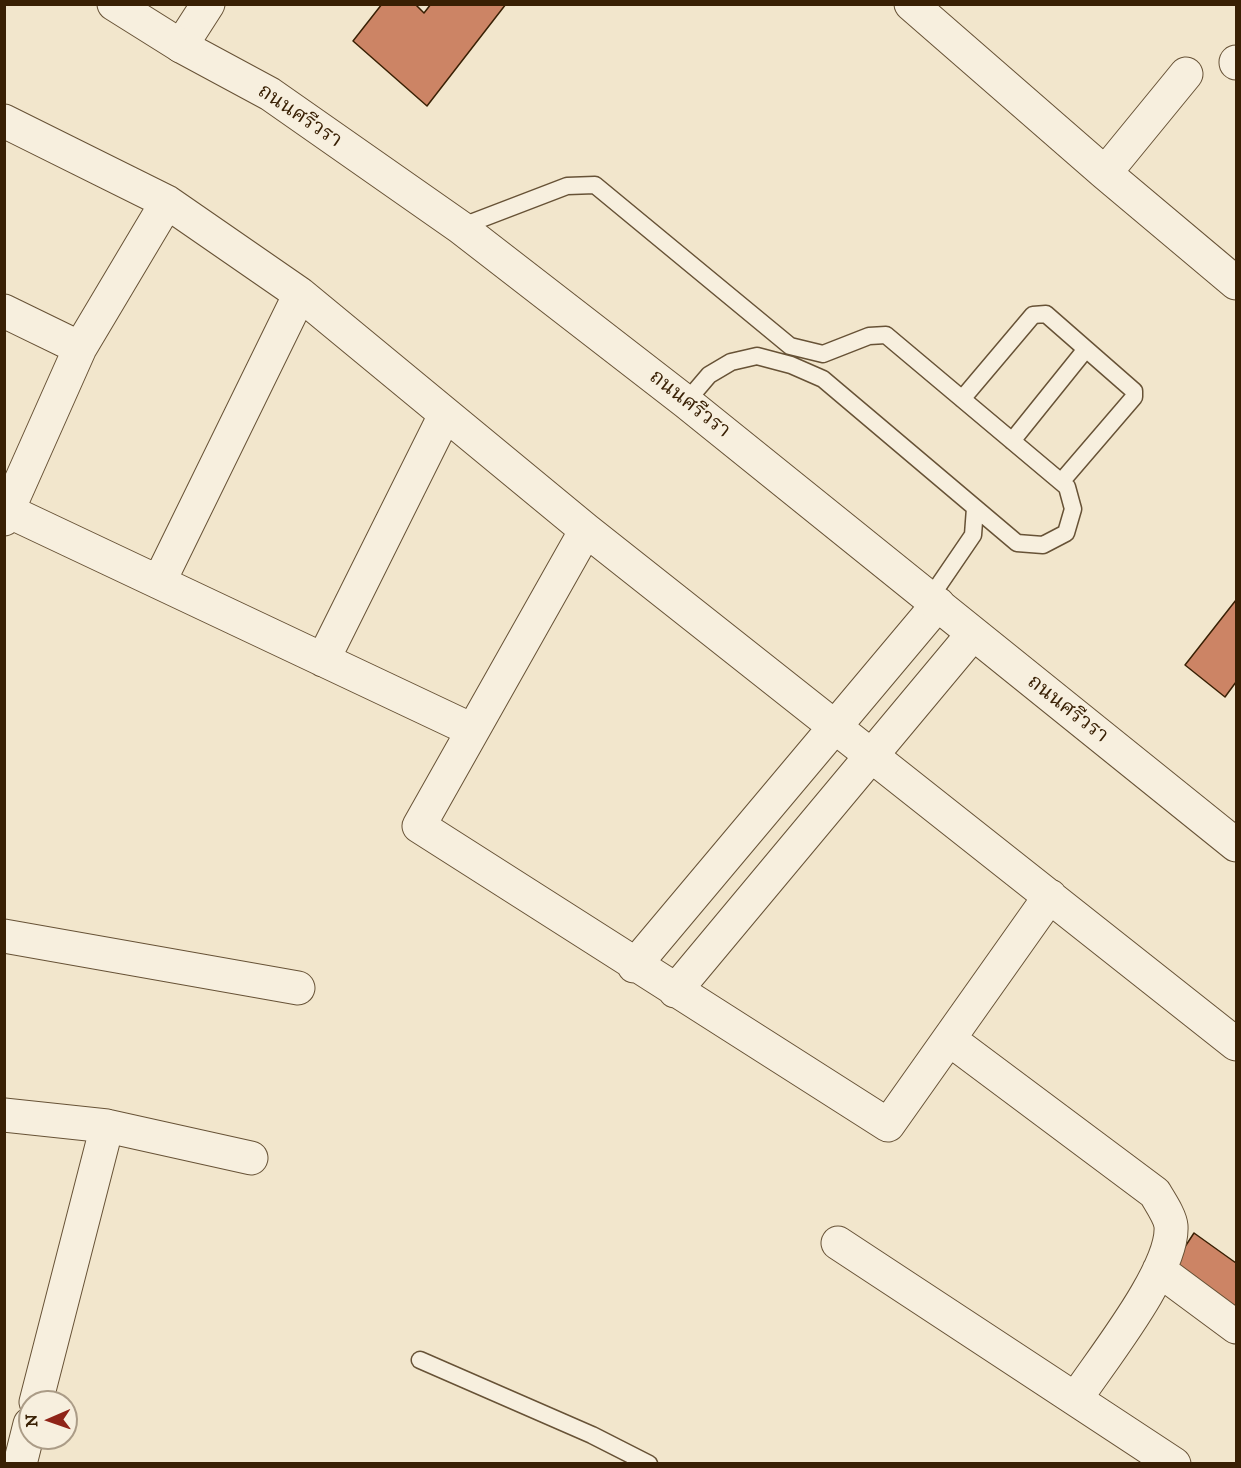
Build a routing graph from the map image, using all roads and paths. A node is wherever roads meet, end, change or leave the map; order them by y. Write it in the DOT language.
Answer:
graph roads {
  1 [pos="114,4"];
  2 [pos="208,4"];
  3 [pos="925,9"];
  4 [pos="181,46"];
  5 [pos="1186,74"];
  6 [pos="4,121"];
  7 [pos="1105,173"];
  8 [pos="167,202"];
  9 [pos="460,227"];
  10 [pos="1236,283"];
  11 [pos="300,294"];
  12 [pos="4,311"];
  13 [pos="80,348"];
  14 [pos="1086,349"];
  15 [pos="962,399"];
  16 [pos="686,402"];
  17 [pos="445,415"];
  18 [pos="1012,441"];
  19 [pos="1061,482"];
  20 [pos="975,508"];
  21 [pos="6,515"];
  22 [pos="586,530"];
  23 [pos="159,582"];
  24 [pos="934,601"];
  25 [pos="972,635"];
  26 [pos="323,660"];
  27 [pos="835,726"];
  28 [pos="472,730"];
  29 [pos="872,755"];
  30 [pos="1236,844"];
  31 [pos="1050,896"];
  32 [pos="4,936"];
  33 [pos="634,966"];
  34 [pos="298,988"];
  35 [pos="675,991"];
  36 [pos="949,1040"];
  37 [pos="1236,1044"];
  38 [pos="4,1115"];
  39 [pos="107,1126"];
  40 [pos="251,1158"];
  41 [pos="838,1242"];
  42 [pos="1159,1270"];
  43 [pos="1236,1327"];
  44 [pos="420,1360"];
  45 [pos="39,1390"];
  46 [pos="1077,1397"];
  47 [pos="649,1464"];
  48 [pos="1174,1464"];
  1 -- 4 [label="street, ถนนศรีวรา"];
  2 -- 4 [label="street"];
  3 -- 7 [label="street"];
  4 -- 9 [label="street, ถนนศรีวรา"];
  5 -- 7 [label="street"];
  6 -- 8 [label="street"];
  7 -- 10 [label="street"];
  8 -- 11 [label="street"];
  8 -- 13 [label="street"];
  9 -- 15 [label="lane"];
  9 -- 16 [label="street, ถนนศรีวรา"];
  11 -- 17 [label="street"];
  11 -- 23 [label="street"];
  12 -- 13 [label="street"];
  13 -- 21 [label="street"];
  14 -- 15 [label="lane"];
  14 -- 18 [label="lane"];
  14 -- 19 [label="lane"];
  15 -- 18 [label="lane"];
  16 -- 20 [label="lane"];
  16 -- 24 [label="street, ถนนศรีวรา"];
  17 -- 22 [label="street"];
  17 -- 26 [label="street"];
  18 -- 19 [label="lane"];
  19 -- 20 [label="lane"];
  20 -- 24 [label="lane"];
  21 -- 23 [label="street"];
  22 -- 27 [label="street"];
  22 -- 28 [label="street"];
  23 -- 26 [label="street"];
  24 -- 25 [label="street, ถนนศรีวรา"];
  24 -- 27 [label="street"];
  25 -- 29 [label="street"];
  25 -- 30 [label="street, ถนนศรีวรา"];
  26 -- 28 [label="street"];
  27 -- 29 [label="street"];
  27 -- 33 [label="street"];
  28 -- 33 [label="street"];
  29 -- 31 [label="street"];
  29 -- 35 [label="street"];
  31 -- 36 [label="street"];
  31 -- 37 [label="street"];
  32 -- 34 [label="street"];
  33 -- 35 [label="street"];
  35 -- 36 [label="street"];
  36 -- 42 [label="street"];
  38 -- 39 [label="street"];
  39 -- 40 [label="street"];
  39 -- 45 [label="street"];
  41 -- 46 [label="street"];
  42 -- 43 [label="street"];
  42 -- 46 [label="street"];
  44 -- 47 [label="lane"];
  46 -- 48 [label="street"];
}
